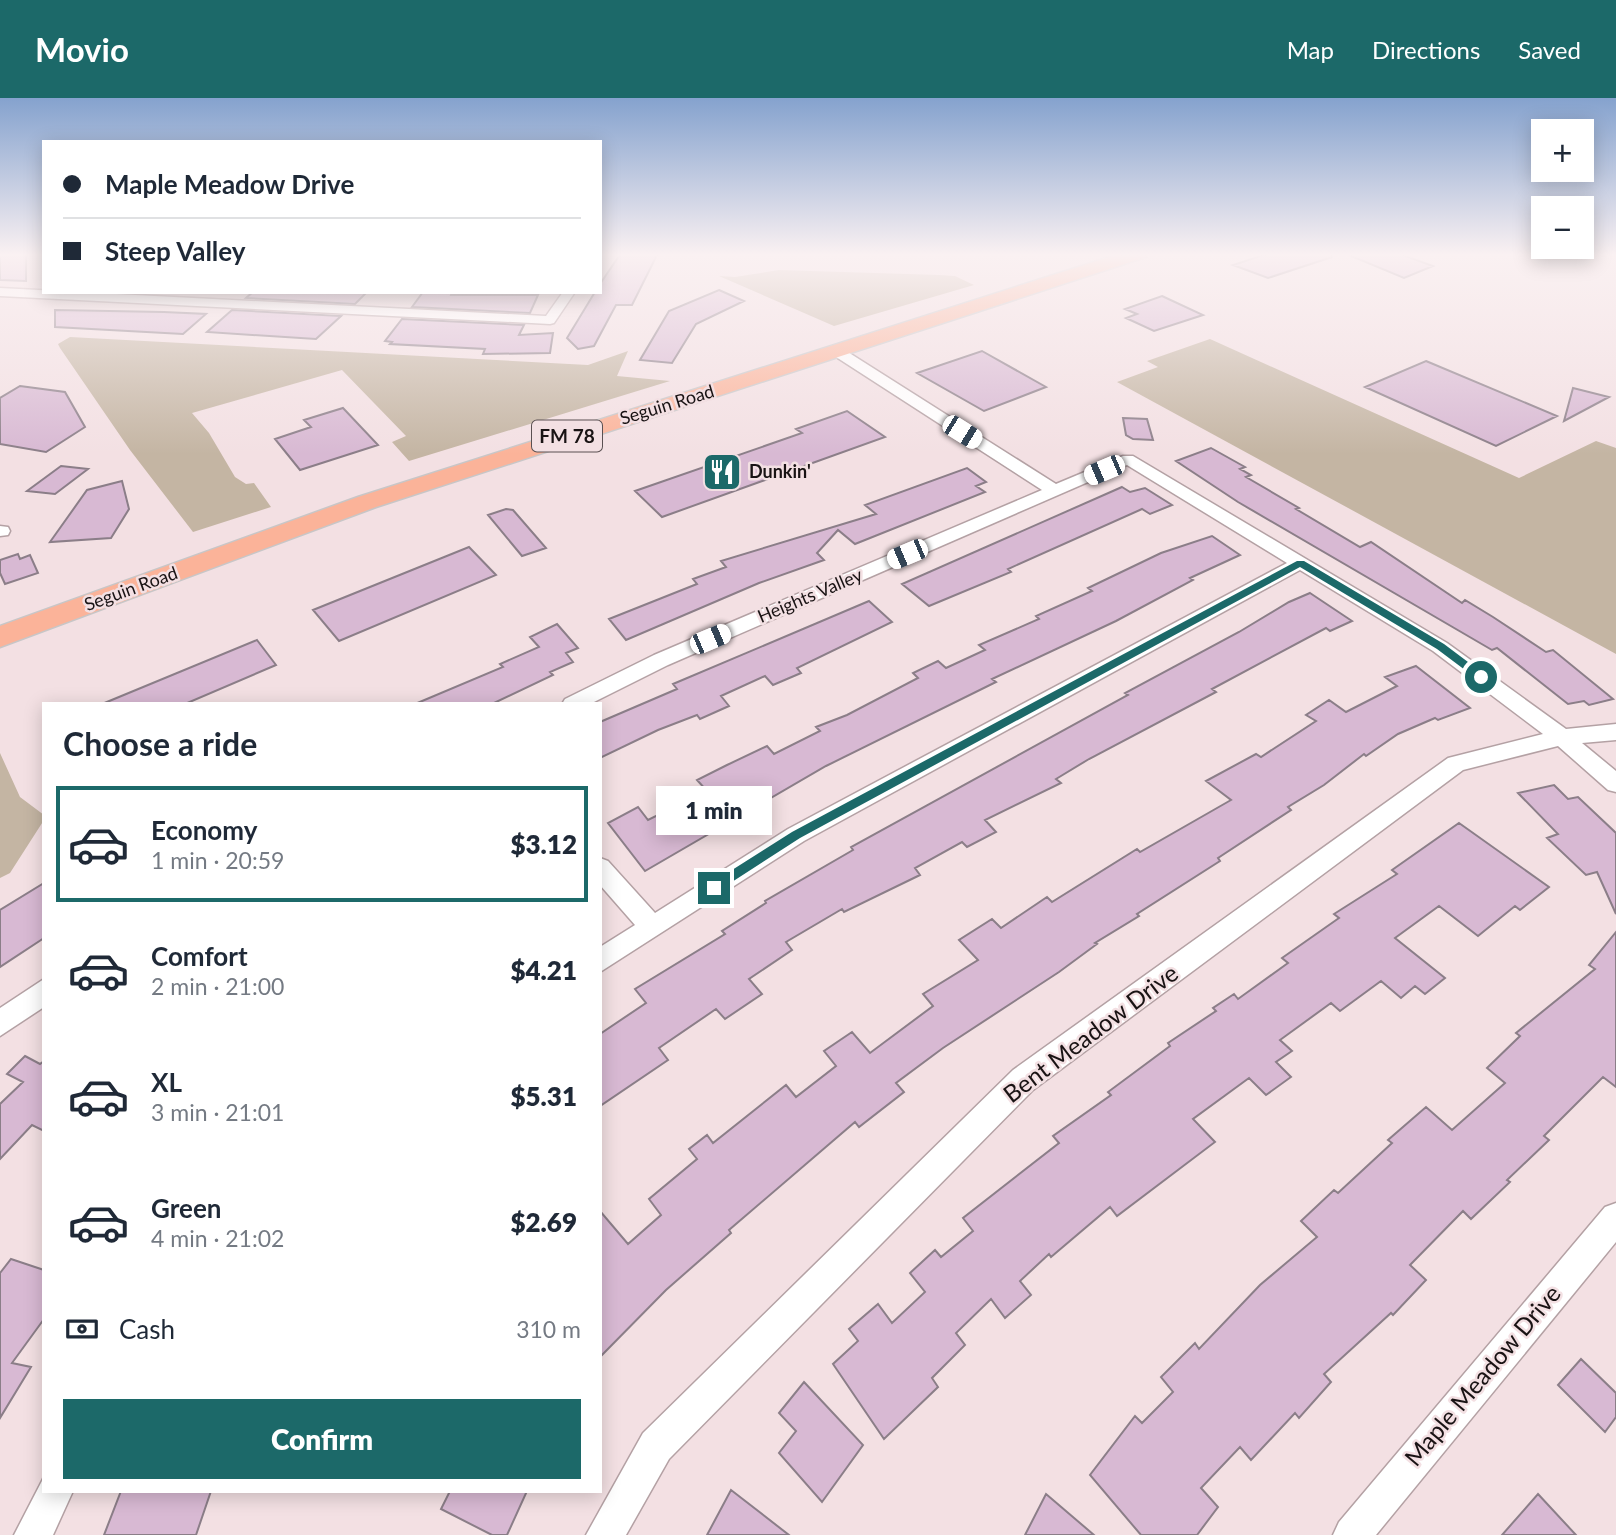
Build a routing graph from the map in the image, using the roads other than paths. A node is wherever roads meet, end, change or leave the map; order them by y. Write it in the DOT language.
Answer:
graph roads {
  1 [pos="935,320"];
  2 [pos="838,352"];
  3 [pos="1055,491"];
  4 [pos="1300,563"];
  5 [pos="0,637"];
  6 [pos="576,702"];
  7 [pos="1616,732"];
  8 [pos="1562,737"];
  9 [pos="1616,784"];
  10 [pos="602,870"];
  11 [pos="652,927"];
  12 [pos="602,960"];
  13 [pos="42,992"];
  14 [pos="0,1024"];
  15 [pos="1616,1217"];
  16 [pos="54,1493"];
  17 [pos="1365,1529"];
  18 [pos="33,1535"];
  19 [pos="605,1535"];
  1 -- 2 [label="main road, Seguin Road / FM 78"];
  2 -- 3 [label="street"];
  2 -- 5 [label="main road, Seguin Road / FM 78"];
  3 -- 4 [label="street, Heights Valley"];
  3 -- 6 [label="street, Heights Valley"];
  4 -- 8 [label="street"];
  4 -- 11 [label="street"];
  7 -- 8 [label="street, Bent Meadow Drive"];
  8 -- 9 [label="street"];
  8 -- 19 [label="street, Bent Meadow Drive"];
  10 -- 11 [label="street"];
  11 -- 12 [label="street"];
  13 -- 14 [label="street"];
  15 -- 17 [label="street, Maple Meadow Drive"];
  16 -- 18 [label="street"];
}
